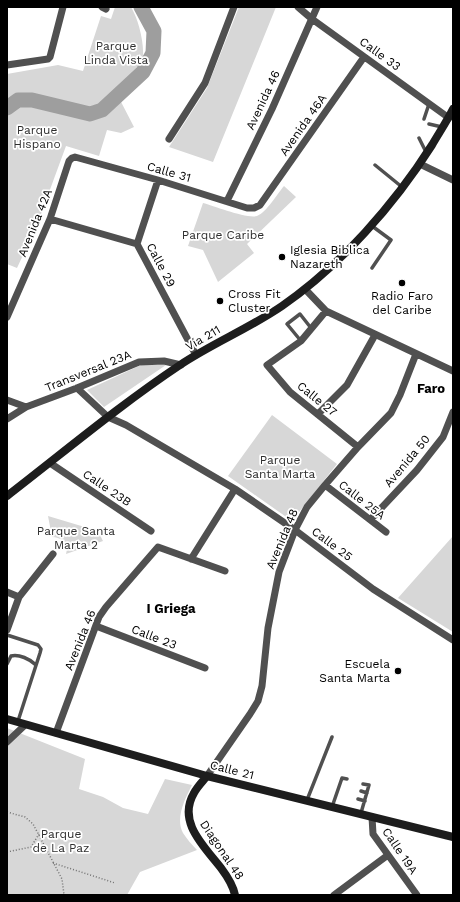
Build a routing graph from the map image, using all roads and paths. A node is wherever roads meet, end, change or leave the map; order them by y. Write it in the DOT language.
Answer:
graph roads {
  1 [pos="64,7"];
  2 [pos="234,7"];
  3 [pos="298,7"];
  4 [pos="317,7"];
  5 [pos="312,19"];
  6 [pos="364,57"];
  7 [pos="7,65"];
  8 [pos="429,104"];
  9 [pos="453,109"];
  10 [pos="449,118"];
  11 [pos="424,119"];
  12 [pos="429,124"];
  13 [pos="443,127"];
  14 [pos="419,138"];
  15 [pos="169,139"];
  16 [pos="426,153"];
  17 [pos="72,158"];
  18 [pos="420,164"];
  19 [pos="375,165"];
  20 [pos="158,180"];
  21 [pos="453,180"];
  22 [pos="403,187"];
  23 [pos="228,201"];
  24 [pos="260,205"];
  25 [pos="50,219"];
  26 [pos="371,225"];
  27 [pos="137,244"];
  28 [pos="372,268"];
  29 [pos="305,289"];
  30 [pos="326,311"];
  31 [pos="8,313"];
  32 [pos="312,329"];
  33 [pos="375,335"];
  34 [pos="301,341"];
  35 [pos="416,354"];
  36 [pos="196,355"];
  37 [pos="181,365"];
  38 [pos="453,371"];
  39 [pos="77,388"];
  40 [pos="7,400"];
  41 [pos="26,407"];
  42 [pos="453,412"];
  43 [pos="318,414"];
  44 [pos="108,417"];
  45 [pos="7,419"];
  46 [pos="358,447"];
  47 [pos="50,463"];
  48 [pos="325,485"];
  49 [pos="235,489"];
  50 [pos="7,496"];
  51 [pos="371,519"];
  52 [pos="295,530"];
  53 [pos="151,531"];
  54 [pos="386,532"];
  55 [pos="53,554"];
  56 [pos="191,559"];
  57 [pos="225,571"];
  58 [pos="7,592"];
  59 [pos="19,597"];
  60 [pos="96,626"];
  61 [pos="7,630"];
  62 [pos="7,635"];
  63 [pos="453,640"];
  64 [pos="7,664"];
  65 [pos="36,665"];
  66 [pos="205,668"];
  67 [pos="7,719"];
  68 [pos="21,723"];
  69 [pos="56,733"];
  70 [pos="332,737"];
  71 [pos="7,742"];
  72 [pos="207,776"];
  73 [pos="347,779"];
  74 [pos="363,784"];
  75 [pos="339,786"];
  76 [pos="345,787"];
  77 [pos="361,791"];
  78 [pos="367,793"];
  79 [pos="336,794"];
  80 [pos="342,795"];
  81 [pos="358,799"];
  82 [pos="307,801"];
  83 [pos="365,801"];
  84 [pos="332,807"];
  85 [pos="7,812"];
  86 [pos="361,814"];
  87 [pos="372,817"];
  88 [pos="39,834"];
  89 [pos="453,837"];
  90 [pos="7,852"];
  91 [pos="388,855"];
  92 [pos="53,862"];
  93 [pos="115,883"];
  94 [pos="64,895"];
  95 [pos="235,895"];
  96 [pos="335,895"];
  97 [pos="417,895"];
  1 -- 7 [label="street"];
  2 -- 15 [label="street"];
  3 -- 5 [label="street, Calle 33"];
  4 -- 5 [label="street, Avenida 46"];
  5 -- 6 [label="street, Calle 33"];
  5 -- 23 [label="street, Avenida 46"];
  6 -- 8 [label="street, Calle 33"];
  6 -- 24 [label="street, Avenida 46A"];
  8 -- 10 [label="street, Calle 33"];
  8 -- 11 [label="lane"];
  9 -- 10 [label="main road, Vía 211"];
  10 -- 13 [label="main road, Vía 211"];
  12 -- 13 [label="lane"];
  13 -- 16 [label="main road, Vía 211"];
  14 -- 16 [label="lane"];
  16 -- 18 [label="main road, Vía 211"];
  17 -- 20 [label="street, Calle 31"];
  17 -- 25 [label="street, Avenida 42A"];
  18 -- 21 [label="street"];
  18 -- 22 [label="main road, Vía 211"];
  19 -- 22 [label="lane"];
  20 -- 23 [label="street, Calle 31"];
  20 -- 27 [label="street"];
  22 -- 26 [label="main road, Vía 211"];
  23 -- 24 [label="street, Calle 31"];
  25 -- 27 [label="street, Calle 29"];
  25 -- 31 [label="street, Avenida 42A"];
  26 -- 28 [label="lane"];
  26 -- 29 [label="main road, Vía 211"];
  27 -- 36 [label="street, Calle 29"];
  29 -- 30 [label="street"];
  29 -- 36 [label="main road, Vía 211"];
  30 -- 32 [label="street"];
  30 -- 33 [label="street"];
  32 -- 34 [label="street"];
  32 -- 34 [label="lane"];
  33 -- 35 [label="street"];
  33 -- 43 [label="street"];
  34 -- 43 [label="street, Calle 27"];
  35 -- 38 [label="street"];
  35 -- 46 [label="street, Avenida 48"];
  36 -- 37 [label="main road, Vía 211"];
  37 -- 39 [label="street, Transversal 23A"];
  37 -- 44 [label="main road, Vía 211"];
  39 -- 41 [label="street, Transversal 23A"];
  39 -- 44 [label="street, Calle 25"];
  40 -- 41 [label="street"];
  41 -- 45 [label="street, Transversal 23A"];
  42 -- 51 [label="street, Avenida 50"];
  43 -- 46 [label="street, Calle 27"];
  44 -- 47 [label="main road, Vía 211"];
  44 -- 49 [label="street, Calle 25"];
  46 -- 48 [label="street, Avenida 48"];
  47 -- 50 [label="main road, Vía 211"];
  47 -- 53 [label="street, Calle 23B"];
  48 -- 51 [label="street, Calle 25A"];
  48 -- 52 [label="street, Avenida 48"];
  49 -- 52 [label="street, Calle 25"];
  49 -- 56 [label="street"];
  51 -- 54 [label="street, Calle 25A"];
  52 -- 63 [label="street, Calle 25"];
  52 -- 72 [label="street, Avenida 48"];
  55 -- 59 [label="street"];
  56 -- 57 [label="street"];
  56 -- 60 [label="street, Avenida 46"];
  58 -- 59 [label="street"];
  59 -- 61 [label="street"];
  60 -- 66 [label="street, Calle 23"];
  60 -- 69 [label="street, Avenida 46"];
  62 -- 65 [label="lane"];
  64 -- 65 [label="lane"];
  65 -- 68 [label="lane"];
  67 -- 68 [label="main road, Calle 21"];
  68 -- 69 [label="main road, Calle 21"];
  68 -- 71 [label="street"];
  69 -- 72 [label="main road, Calle 21"];
  70 -- 82 [label="lane"];
  72 -- 82 [label="main road, Calle 21"];
  72 -- 95 [label="main road, Diagonal 48"];
  73 -- 75 [label="lane"];
  74 -- 78 [label="lane"];
  75 -- 76 [label="lane"];
  75 -- 79 [label="lane"];
  77 -- 78 [label="lane"];
  78 -- 83 [label="lane"];
  79 -- 80 [label="lane"];
  79 -- 84 [label="lane"];
  81 -- 83 [label="lane"];
  82 -- 84 [label="main road, Calle 21"];
  83 -- 86 [label="lane"];
  84 -- 86 [label="main road, Calle 21"];
  85 -- 88 [label="path"];
  86 -- 87 [label="main road, Calle 21"];
  87 -- 89 [label="main road, Calle 21"];
  87 -- 91 [label="street, Calle 19A"];
  88 -- 90 [label="path"];
  88 -- 92 [label="path"];
  91 -- 96 [label="street"];
  91 -- 97 [label="street, Calle 19A"];
  92 -- 93 [label="path"];
  92 -- 94 [label="path"];
}
